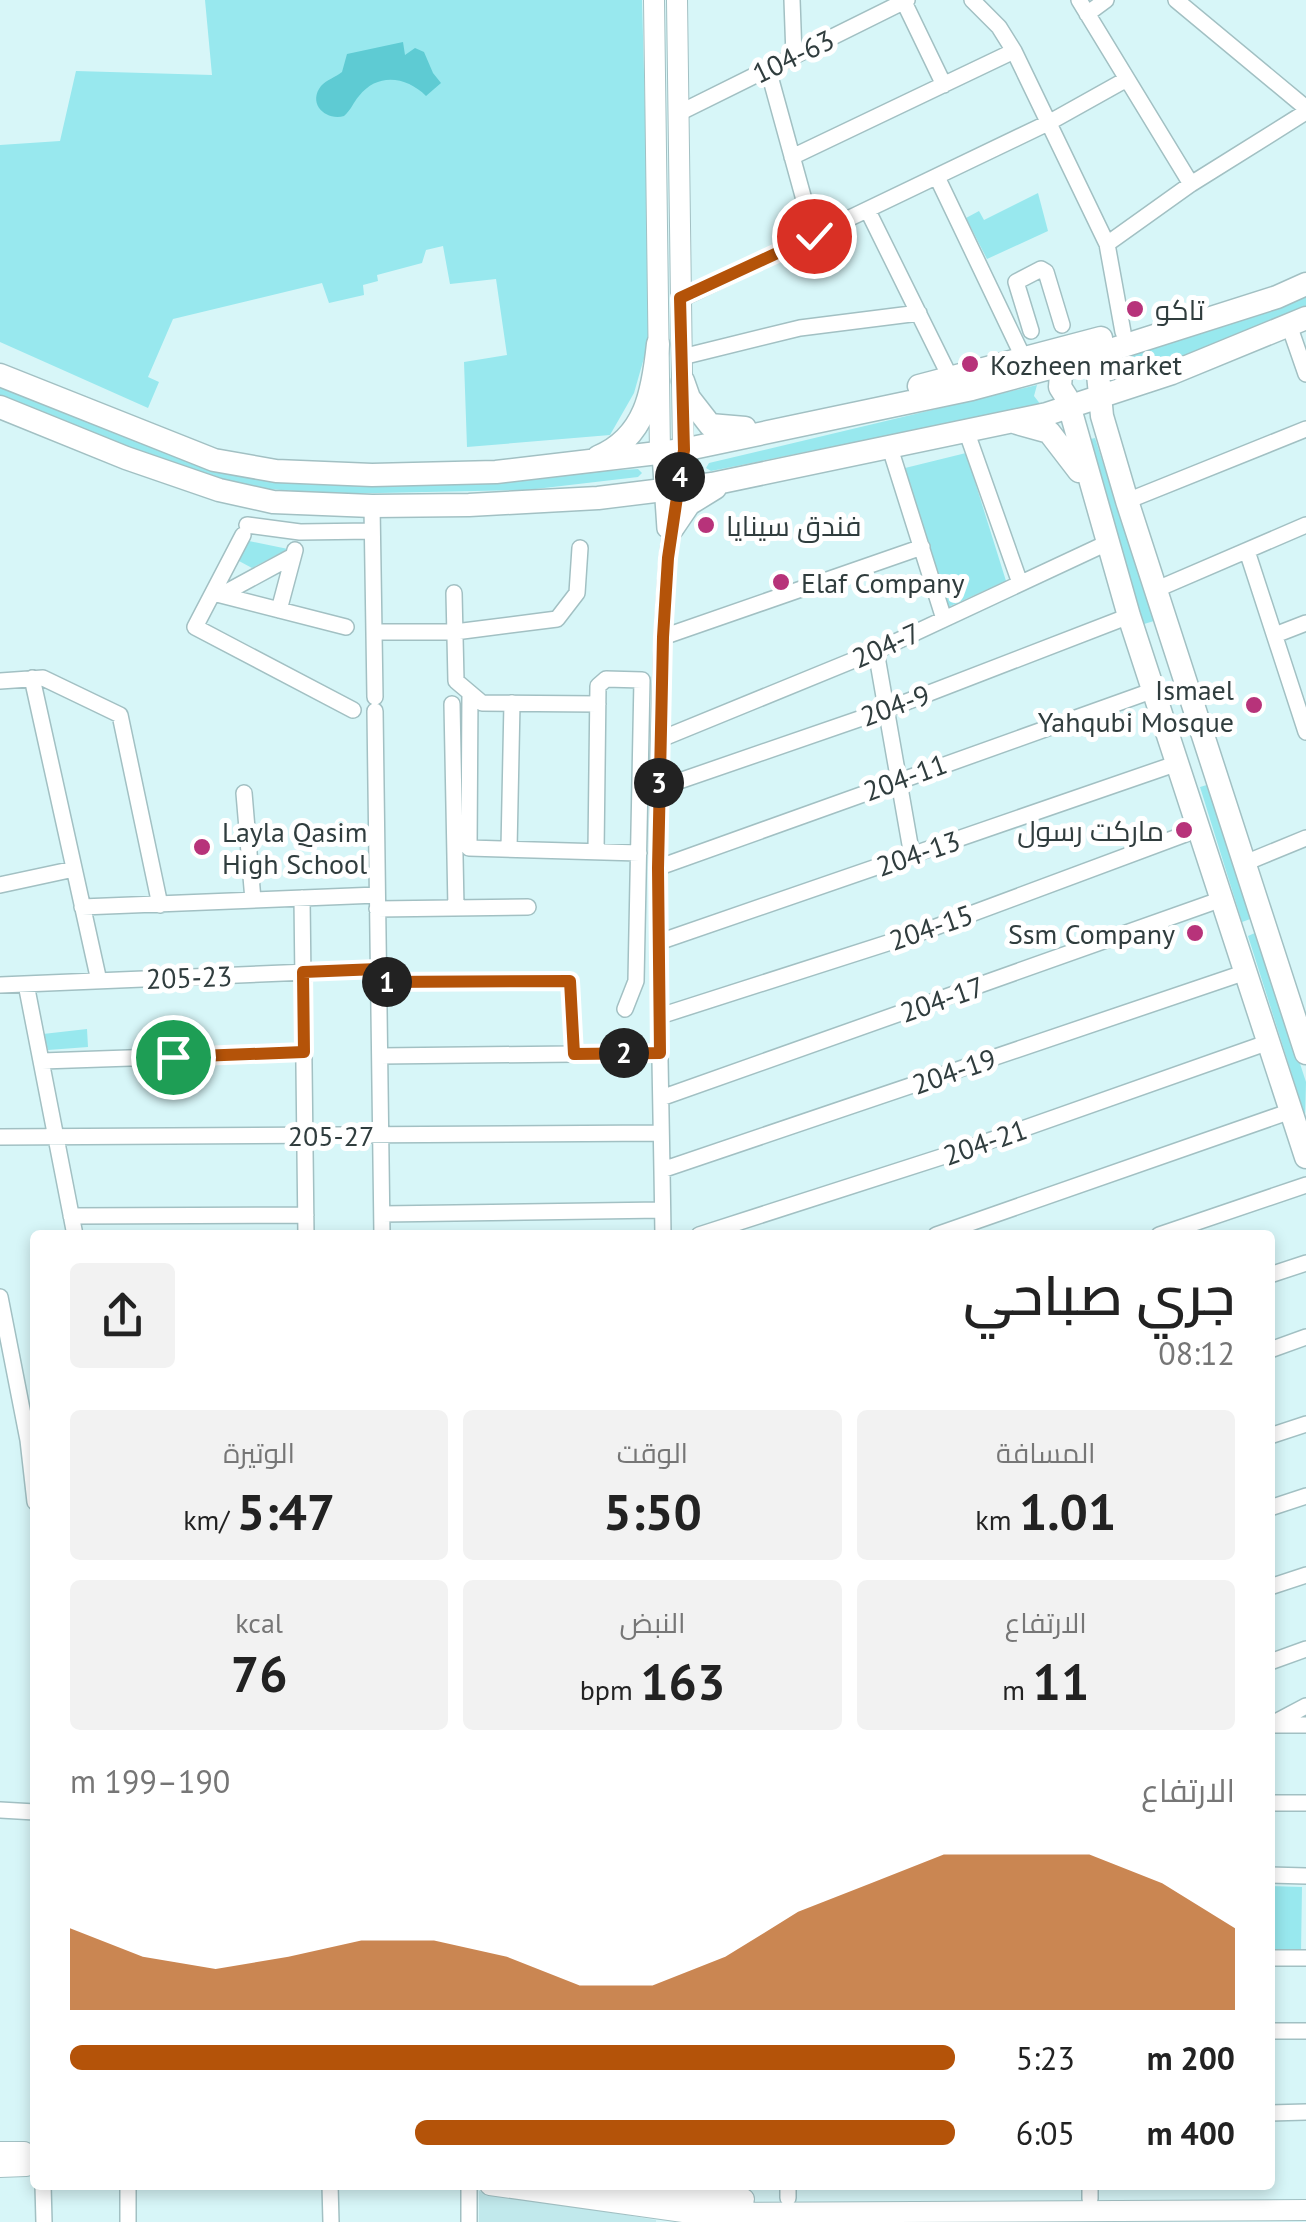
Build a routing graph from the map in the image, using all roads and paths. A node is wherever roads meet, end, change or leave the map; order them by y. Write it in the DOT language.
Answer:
graph roads {
  1 [pos="654,0"];
  2 [pos="678,0"];
  3 [pos="792,0"];
  4 [pos="972,0"];
  5 [pos="1106,0"];
  6 [pos="1176,0"];
  7 [pos="905,1"];
  8 [pos="1083,7"];
  9 [pos="1014,51"];
  10 [pos="794,56"];
  11 [pos="768,69"];
  12 [pos="1127,79"];
  13 [pos="944,84"];
  14 [pos="678,113"];
  15 [pos="1305,117"];
  16 [pos="1050,122"];
  17 [pos="792,157"];
  18 [pos="938,177"];
  19 [pos="1191,184"];
  20 [pos="680,193"];
  21 [pos="656,194"];
  22 [pos="868,210"];
  23 [pos="814,236"];
  24 [pos="1108,244"];
  25 [pos="1306,281"];
  26 [pos="680,298"];
  27 [pos="919,313"];
  28 [pos="1298,321"];
  29 [pos="1062,325"];
  30 [pos="1031,331"];
  31 [pos="1123,332"];
  32 [pos="658,344"];
  33 [pos="1076,353"];
  34 [pos="682,357"];
  35 [pos="1024,359"];
  36 [pos="1172,373"];
  37 [pos="1306,374"];
  38 [pos="0,375"];
  39 [pos="950,377"];
  40 [pos="683,381"];
  41 [pos="1084,398"];
  42 [pos="0,407"];
  43 [pos="859,412"];
  44 [pos="1014,422"];
  45 [pos="784,428"];
  46 [pos="1306,429"];
  47 [pos="967,433"];
  48 [pos="890,448"];
  49 [pos="672,452"];
  50 [pos="574,465"];
  51 [pos="1117,465"];
  52 [pos="746,477"];
  53 [pos="671,491"];
  54 [pos="1094,495"];
  55 [pos="598,498"];
  56 [pos="1127,501"];
  57 [pos="372,506"];
  58 [pos="1306,525"];
  59 [pos="668,526"];
  60 [pos="372,531"];
  61 [pos="300,532"];
  62 [pos="1107,543"];
  63 [pos="922,547"];
  64 [pos="580,548"];
  65 [pos="1247,550"];
  66 [pos="293,556"];
  67 [pos="1020,583"];
  68 [pos="1155,590"];
  69 [pos="454,592"];
  70 [pos="217,594"];
  71 [pos="279,610"];
  72 [pos="1129,616"];
  73 [pos="944,618"];
  74 [pos="1306,623"];
  75 [pos="346,627"];
  76 [pos="374,632"];
  77 [pos="455,632"];
  78 [pos="1275,636"];
  79 [pos="663,637"];
  80 [pos="1174,647"];
  81 [pos="876,651"];
  82 [pos="1144,659"];
  83 [pos="32,678"];
  84 [pos="0,681"];
  85 [pos="1154,690"];
  86 [pos="470,693"];
  87 [pos="512,703"];
  88 [pos="452,704"];
  89 [pos="598,704"];
  90 [pos="1302,708"];
  91 [pos="888,709"];
  92 [pos="353,710"];
  93 [pos="1306,732"];
  94 [pos="661,738"];
  95 [pos="1178,762"];
  96 [pos="899,779"];
  97 [pos="659,788"];
  98 [pos="244,793"];
  99 [pos="1199,829"];
  100 [pos="1306,838"];
  101 [pos="509,849"];
  102 [pos="596,852"];
  103 [pos="639,853"];
  104 [pos="912,856"];
  105 [pos="1245,863"];
  106 [pos="658,868"];
  107 [pos="74,869"];
  108 [pos="1,879"];
  109 [pos="302,898"];
  110 [pos="1222,899"];
  111 [pos="253,900"];
  112 [pos="377,902"];
  113 [pos="160,905"];
  114 [pos="82,907"];
  115 [pos="528,907"];
  116 [pos="456,908"];
  117 [pos="658,942"];
  118 [pos="303,972"];
  119 [pos="1246,972"];
  120 [pos="378,976"];
  121 [pos="99,981"];
  122 [pos="26,984"];
  123 [pos="0,986"];
  124 [pos="625,1009"];
  125 [pos="660,1016"];
  126 [pos="1269,1042"];
  127 [pos="304,1052"];
  128 [pos="660,1053"];
  129 [pos="1306,1053"];
  130 [pos="574,1054"];
  131 [pos="380,1056"];
  132 [pos="42,1061"];
  133 [pos="661,1098"];
  134 [pos="1291,1110"];
  135 [pos="661,1134"];
  136 [pos="304,1135"];
  137 [pos="381,1135"];
  138 [pos="0,1137"];
  139 [pos="58,1137"];
  140 [pos="1306,1157"];
  141 [pos="662,1170"];
  142 [pos="1306,1185"];
  143 [pos="662,1210"];
  144 [pos="306,1214"];
  145 [pos="382,1214"];
  146 [pos="71,1216"];
  147 [pos="73,1230"];
  148 [pos="306,1230"];
  149 [pos="382,1230"];
  150 [pos="662,1230"];
  151 [pos="715,1230"];
  152 [pos="950,1230"];
  153 [pos="1175,1230"];
  154 [pos="1306,1262"];
  155 [pos="1275,1273"];
  156 [pos="0,1297"];
  157 [pos="1306,1338"];
  158 [pos="1275,1348"];
  159 [pos="1306,1424"];
  160 [pos="1275,1434"];
  161 [pos="30,1435"];
  162 [pos="1306,1496"];
  163 [pos="1275,1506"];
  164 [pos="1306,1574"];
  165 [pos="1275,1584"];
  166 [pos="1306,1650"];
  167 [pos="1275,1660"];
  168 [pos="1306,1706"];
  169 [pos="1275,1722"];
  170 [pos="1275,1725"];
  171 [pos="1306,1725"];
  172 [pos="1275,1803"];
  173 [pos="1306,1803"];
  174 [pos="0,1810"];
  175 [pos="30,1812"];
  176 [pos="1275,1875"];
  177 [pos="1306,1876"];
  178 [pos="1275,1958"];
  179 [pos="1306,1958"];
  180 [pos="1275,2031"];
  181 [pos="1306,2031"];
  182 [pos="1275,2112"];
  183 [pos="1306,2112"];
  184 [pos="0,2152"];
  185 [pos="30,2156"];
  186 [pos="30,2163"];
  187 [pos="0,2166"];
  188 [pos="43,2190"];
  189 [pos="128,2190"];
  190 [pos="330,2190"];
  191 [pos="469,2190"];
  192 [pos="542,2190"];
  193 [pos="611,2190"];
  194 [pos="788,2192"];
  195 [pos="1090,2192"];
  196 [pos="1306,2197"];
  197 [pos="656,2201"];
  198 [pos="681,2205"];
  199 [pos="992,2205"];
  200 [pos="1306,2210"];
  201 [pos="906,2216"];
  202 [pos="1178,2217"];
  203 [pos="44,2222"];
  204 [pos="128,2222"];
  205 [pos="331,2222"];
  206 [pos="470,2222"];
  1 -- 21 [label="main road"];
  2 -- 14 [label="main road"];
  3 -- 10 [label="street"];
  4 -- 9 [label="street"];
  5 -- 8 [label="street"];
  6 -- 15 [label="street"];
  7 -- 10 [label="street, 104-63"];
  7 -- 13 [label="street"];
  8 -- 12 [label="street"];
  9 -- 13 [label="street"];
  9 -- 16 [label="street"];
  10 -- 11 [label="street, 104-63"];
  11 -- 14 [label="street, 104-63"];
  11 -- 17 [label="street"];
  12 -- 16 [label="street"];
  12 -- 19 [label="street"];
  13 -- 17 [label="street"];
  14 -- 20 [label="main road"];
  15 -- 19 [label="street"];
  16 -- 18 [label="street"];
  16 -- 24 [label="street"];
  17 -- 23 [label="street"];
  18 -- 22 [label="street"];
  18 -- 35 [label="street"];
  19 -- 24 [label="street"];
  20 -- 21 [label="main road"];
  20 -- 26 [label="main road"];
  21 -- 32 [label="main road"];
  22 -- 23 [label="street"];
  22 -- 27 [label="street"];
  23 -- 26 [label="street"];
  24 -- 31 [label="street"];
  25 -- 31 [label="highway"];
  25 -- 33 [label="highway"];
  26 -- 34 [label="main road"];
  27 -- 34 [label="street"];
  27 -- 39 [label="street"];
  28 -- 36 [label="highway"];
  28 -- 37 [label="street"];
  29 -- 30 [label="street"];
  29 -- 30 [label="street"];
  29 -- 33 [label="street"];
  30 -- 35 [label="street"];
  31 -- 33 [label="highway"];
  32 -- 49 [label="main road"];
  32 -- 50 [label="highway"];
  33 -- 35 [label="highway"];
  33 -- 41 [label="highway"];
  33 -- 41 [label="highway"];
  33 -- 43 [label="highway"];
  34 -- 40 [label="main road"];
  35 -- 39 [label="highway"];
  36 -- 41 [label="highway"];
  36 -- 51 [label="highway"];
  38 -- 50 [label="highway"];
  39 -- 43 [label="highway"];
  40 -- 45 [label="highway"];
  40 -- 49 [label="main road"];
  41 -- 44 [label="highway"];
  41 -- 51 [label="highway"];
  41 -- 54 [label="highway"];
  42 -- 57 [label="highway"];
  43 -- 45 [label="highway"];
  44 -- 47 [label="highway"];
  44 -- 54 [label="highway"];
  45 -- 49 [label="highway"];
  46 -- 56 [label="street"];
  47 -- 48 [label="highway"];
  47 -- 67 [label="street"];
  48 -- 52 [label="highway"];
  48 -- 63 [label="street"];
  49 -- 50 [label="highway"];
  49 -- 53 [label="street"];
  49 -- 53 [label="street"];
  51 -- 56 [label="highway"];
  52 -- 53 [label="highway"];
  52 -- 59 [label="highway"];
  53 -- 55 [label="highway"];
  53 -- 59 [label="street"];
  54 -- 62 [label="highway"];
  55 -- 57 [label="highway"];
  55 -- 59 [label="highway"];
  56 -- 68 [label="highway"];
  57 -- 60 [label="street"];
  58 -- 65 [label="street"];
  59 -- 79 [label="street"];
  60 -- 61 [label="street"];
  60 -- 76 [label="street"];
  61 -- 66 [label="street"];
  61 -- 70 [label="street"];
  62 -- 67 [label="street, 204-7"];
  62 -- 72 [label="highway"];
  63 -- 73 [label="street"];
  63 -- 79 [label="street"];
  64 -- 77 [label="street"];
  65 -- 68 [label="street"];
  65 -- 78 [label="street"];
  66 -- 70 [label="street"];
  66 -- 71 [label="street"];
  67 -- 73 [label="street, 204-7"];
  68 -- 80 [label="highway"];
  69 -- 77 [label="street"];
  70 -- 71 [label="street"];
  70 -- 92 [label="street"];
  71 -- 75 [label="street"];
  72 -- 82 [label="highway"];
  72 -- 91 [label="street, 204-9"];
  73 -- 81 [label="street, 204-7"];
  74 -- 78 [label="street"];
  76 -- 77 [label="street"];
  76 -- 112 [label="street"];
  77 -- 86 [label="street"];
  78 -- 90 [label="street"];
  79 -- 94 [label="street"];
  80 -- 82 [label="highway"];
  80 -- 105 [label="highway"];
  81 -- 91 [label="street"];
  81 -- 94 [label="street, 204-7"];
  82 -- 85 [label="highway"];
  83 -- 84 [label="street"];
  83 -- 107 [label="street"];
  83 -- 113 [label="street"];
  85 -- 95 [label="highway"];
  85 -- 96 [label="street, 204-11"];
  86 -- 87 [label="street"];
  86 -- 101 [label="street"];
  87 -- 89 [label="street"];
  87 -- 101 [label="street"];
  88 -- 116 [label="street"];
  89 -- 102 [label="street"];
  89 -- 103 [label="street"];
  90 -- 93 [label="street"];
  91 -- 96 [label="street"];
  91 -- 97 [label="street, 204-9"];
  94 -- 97 [label="street"];
  95 -- 99 [label="highway"];
  95 -- 104 [label="street, 204-13"];
  96 -- 104 [label="street"];
  96 -- 106 [label="street, 204-11"];
  97 -- 106 [label="street"];
  98 -- 111 [label="street"];
  99 -- 110 [label="highway"];
  99 -- 125 [label="street, 204-15"];
  100 -- 105 [label="street"];
  101 -- 102 [label="street"];
  102 -- 103 [label="street"];
  103 -- 124 [label="street"];
  104 -- 117 [label="street, 204-13"];
  105 -- 129 [label="highway"];
  106 -- 117 [label="street"];
  107 -- 108 [label="street"];
  107 -- 114 [label="street"];
  109 -- 111 [label="street"];
  109 -- 112 [label="street"];
  109 -- 118 [label="street"];
  110 -- 119 [label="highway"];
  110 -- 133 [label="street, 204-17"];
  111 -- 113 [label="street"];
  112 -- 116 [label="street"];
  112 -- 120 [label="street"];
  113 -- 114 [label="street"];
  114 -- 121 [label="street"];
  115 -- 116 [label="street"];
  117 -- 125 [label="street"];
  118 -- 120 [label="street, 205-23"];
  118 -- 121 [label="street, 205-23"];
  118 -- 127 [label="street"];
  119 -- 126 [label="highway"];
  119 -- 141 [label="street, 204-19"];
  120 -- 130 [label="street, 205-23"];
  120 -- 131 [label="street"];
  121 -- 122 [label="street, 205-23"];
  122 -- 123 [label="street, 205-23"];
  122 -- 132 [label="street"];
  125 -- 128 [label="street"];
  126 -- 134 [label="highway"];
  126 -- 151 [label="street, 204-21"];
  127 -- 132 [label="street"];
  127 -- 136 [label="street"];
  128 -- 130 [label="street"];
  128 -- 133 [label="street"];
  130 -- 131 [label="street"];
  131 -- 137 [label="street"];
  132 -- 139 [label="street"];
  133 -- 135 [label="street"];
  134 -- 140 [label="highway"];
  134 -- 152 [label="street"];
  135 -- 137 [label="street, 205-27"];
  135 -- 141 [label="street"];
  136 -- 137 [label="street, 205-27"];
  136 -- 139 [label="street, 205-27"];
  136 -- 144 [label="street"];
  137 -- 145 [label="street"];
  138 -- 139 [label="street, 205-27"];
  139 -- 146 [label="street"];
  141 -- 143 [label="street"];
  142 -- 153 [label="street"];
  143 -- 145 [label="street"];
  143 -- 150 [label="street"];
  144 -- 146 [label="street"];
  144 -- 148 [label="street"];
  145 -- 149 [label="street"];
  146 -- 147 [label="street"];
  154 -- 155 [label="street"];
  156 -- 161 [label="street"];
  157 -- 158 [label="street"];
  159 -- 160 [label="street"];
  162 -- 163 [label="street"];
  164 -- 165 [label="street"];
  166 -- 167 [label="street"];
  168 -- 169 [label="street"];
  170 -- 171 [label="street"];
  172 -- 173 [label="street"];
  174 -- 175 [label="street"];
  176 -- 177 [label="street"];
  178 -- 179 [label="street"];
  180 -- 181 [label="street"];
  182 -- 183 [label="street"];
  184 -- 185 [label="main road"];
  186 -- 187 [label="main road"];
  188 -- 203 [label="street"];
  189 -- 204 [label="street"];
  190 -- 205 [label="street"];
  191 -- 206 [label="street"];
  192 -- 197 [label="main road"];
  193 -- 197 [label="main road"];
  194 -- 198 [label="main road"];
  194 -- 199 [label="main road"];
  195 -- 196 [label="main road"];
  195 -- 199 [label="main road"];
  197 -- 198 [label="main road"];
  198 -- 201 [label="main road"];
  199 -- 201 [label="main road"];
  199 -- 202 [label="main road"];
  200 -- 202 [label="main road"];
}
